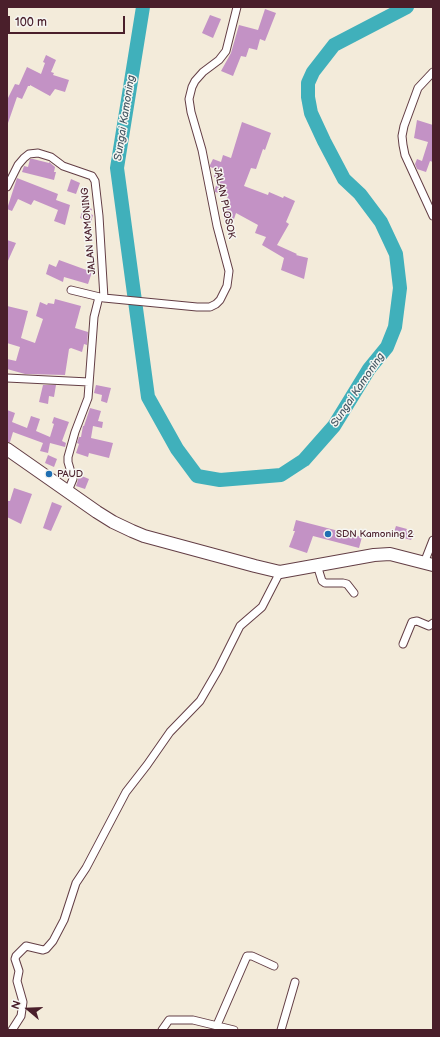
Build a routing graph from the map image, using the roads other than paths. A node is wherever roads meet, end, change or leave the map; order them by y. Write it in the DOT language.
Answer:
graph roads {
  1 [pos="237,7"];
  2 [pos="433,72"];
  3 [pos="7,187"];
  4 [pos="433,216"];
  5 [pos="71,290"];
  6 [pos="102,297"];
  7 [pos="7,378"];
  8 [pos="89,382"];
  9 [pos="7,449"];
  10 [pos="68,491"];
  11 [pos="433,540"];
  12 [pos="429,564"];
  13 [pos="317,565"];
  14 [pos="280,572"];
  15 [pos="354,593"];
  16 [pos="433,623"];
  17 [pos="402,644"];
  18 [pos="274,966"];
  19 [pos="295,982"];
  20 [pos="217,1025"];
  21 [pos="12,1030"];
  22 [pos="162,1030"];
  23 [pos="234,1030"];
  24 [pos="281,1030"];
  1 -- 6 [label="street, JALAN PLOSOK"];
  2 -- 4 [label="street"];
  3 -- 6 [label="street, JALAN KAMONING"];
  5 -- 6 [label="street, JALAN PLOSOK"];
  6 -- 8 [label="street"];
  7 -- 8 [label="street"];
  8 -- 10 [label="street"];
  9 -- 10 [label="main road"];
  10 -- 14 [label="main road"];
  11 -- 12 [label="street"];
  12 -- 13 [label="main road"];
  13 -- 14 [label="main road"];
  13 -- 15 [label="street"];
  14 -- 21 [label="street"];
  16 -- 17 [label="street"];
  18 -- 20 [label="street"];
  19 -- 24 [label="street"];
  20 -- 22 [label="street"];
  20 -- 23 [label="street"];
}
